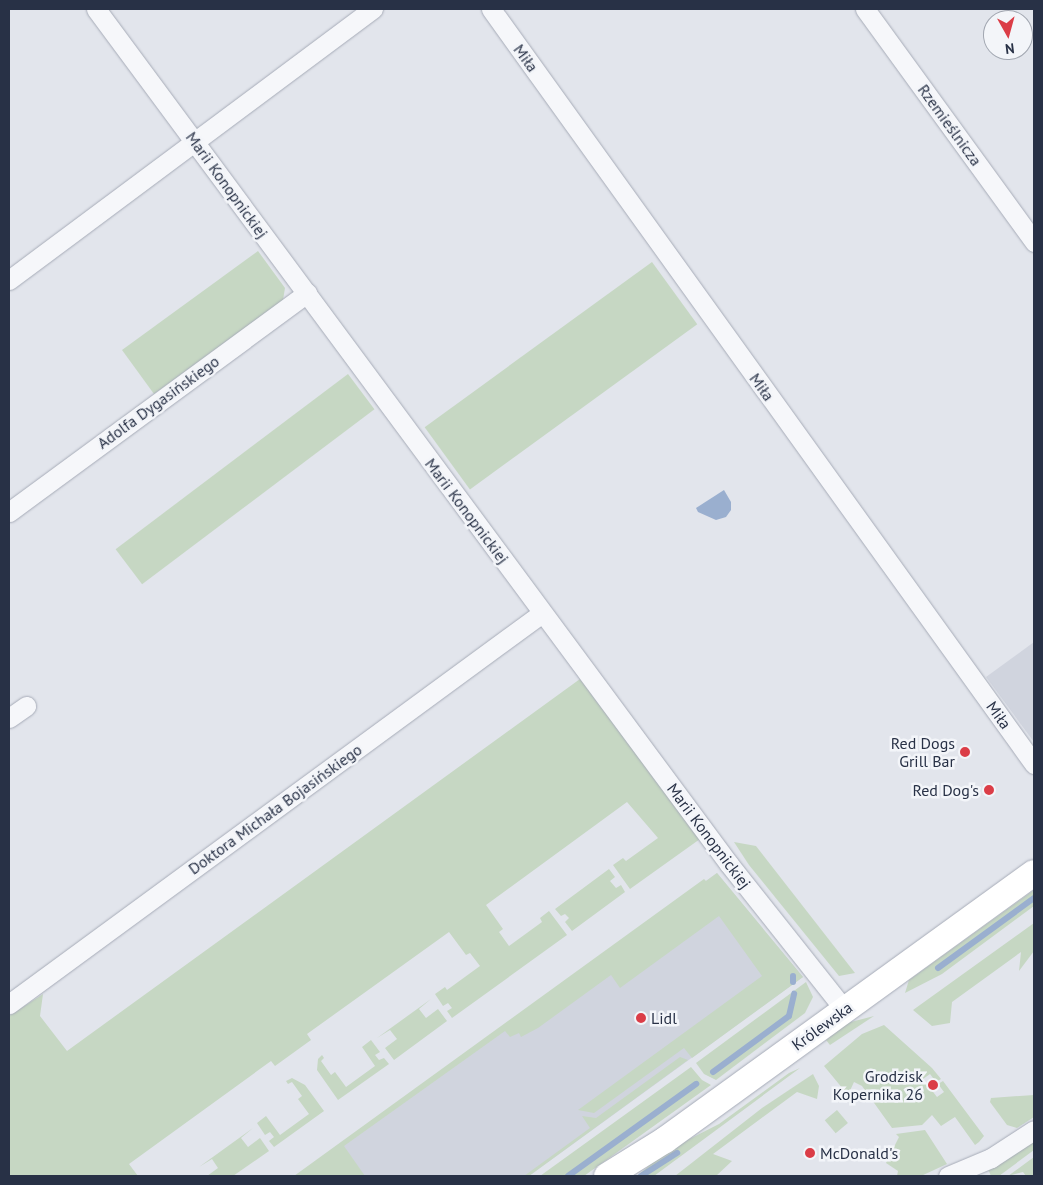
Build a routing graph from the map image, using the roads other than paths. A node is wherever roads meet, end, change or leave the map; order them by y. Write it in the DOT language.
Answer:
graph roads {
  1 [pos="96,9"];
  2 [pos="373,9"];
  3 [pos="491,9"];
  4 [pos="865,9"];
  5 [pos="195,142"];
  6 [pos="1034,242"];
  7 [pos="9,280"];
  8 [pos="307,293"];
  9 [pos="9,512"];
  10 [pos="542,613"];
  11 [pos="26,706"];
  12 [pos="9,718"];
  13 [pos="1034,764"];
  14 [pos="1034,873"];
  15 [pos="11,998"];
  16 [pos="844,1009"];
  17 [pos="1034,1130"];
  18 [pos="607,1176"];
  19 [pos="948,1176"];
  1 -- 5 [label="street, Marii Konopnickiej"];
  2 -- 5 [label="street"];
  3 -- 13 [label="street, Miła"];
  4 -- 6 [label="street, Rzemieślnicza"];
  5 -- 7 [label="street"];
  5 -- 8 [label="street, Marii Konopnickiej"];
  8 -- 9 [label="street, Adolfa Dygasińskiego"];
  8 -- 10 [label="street, Marii Konopnickiej"];
  10 -- 15 [label="street, Doktora Michała Bojasińskiego"];
  10 -- 16 [label="street, Marii Konopnickiej"];
  11 -- 12 [label="street"];
  14 -- 16 [label="main road, Królewska"];
  16 -- 18 [label="main road, Królewska"];
  17 -- 19 [label="street"];
}
